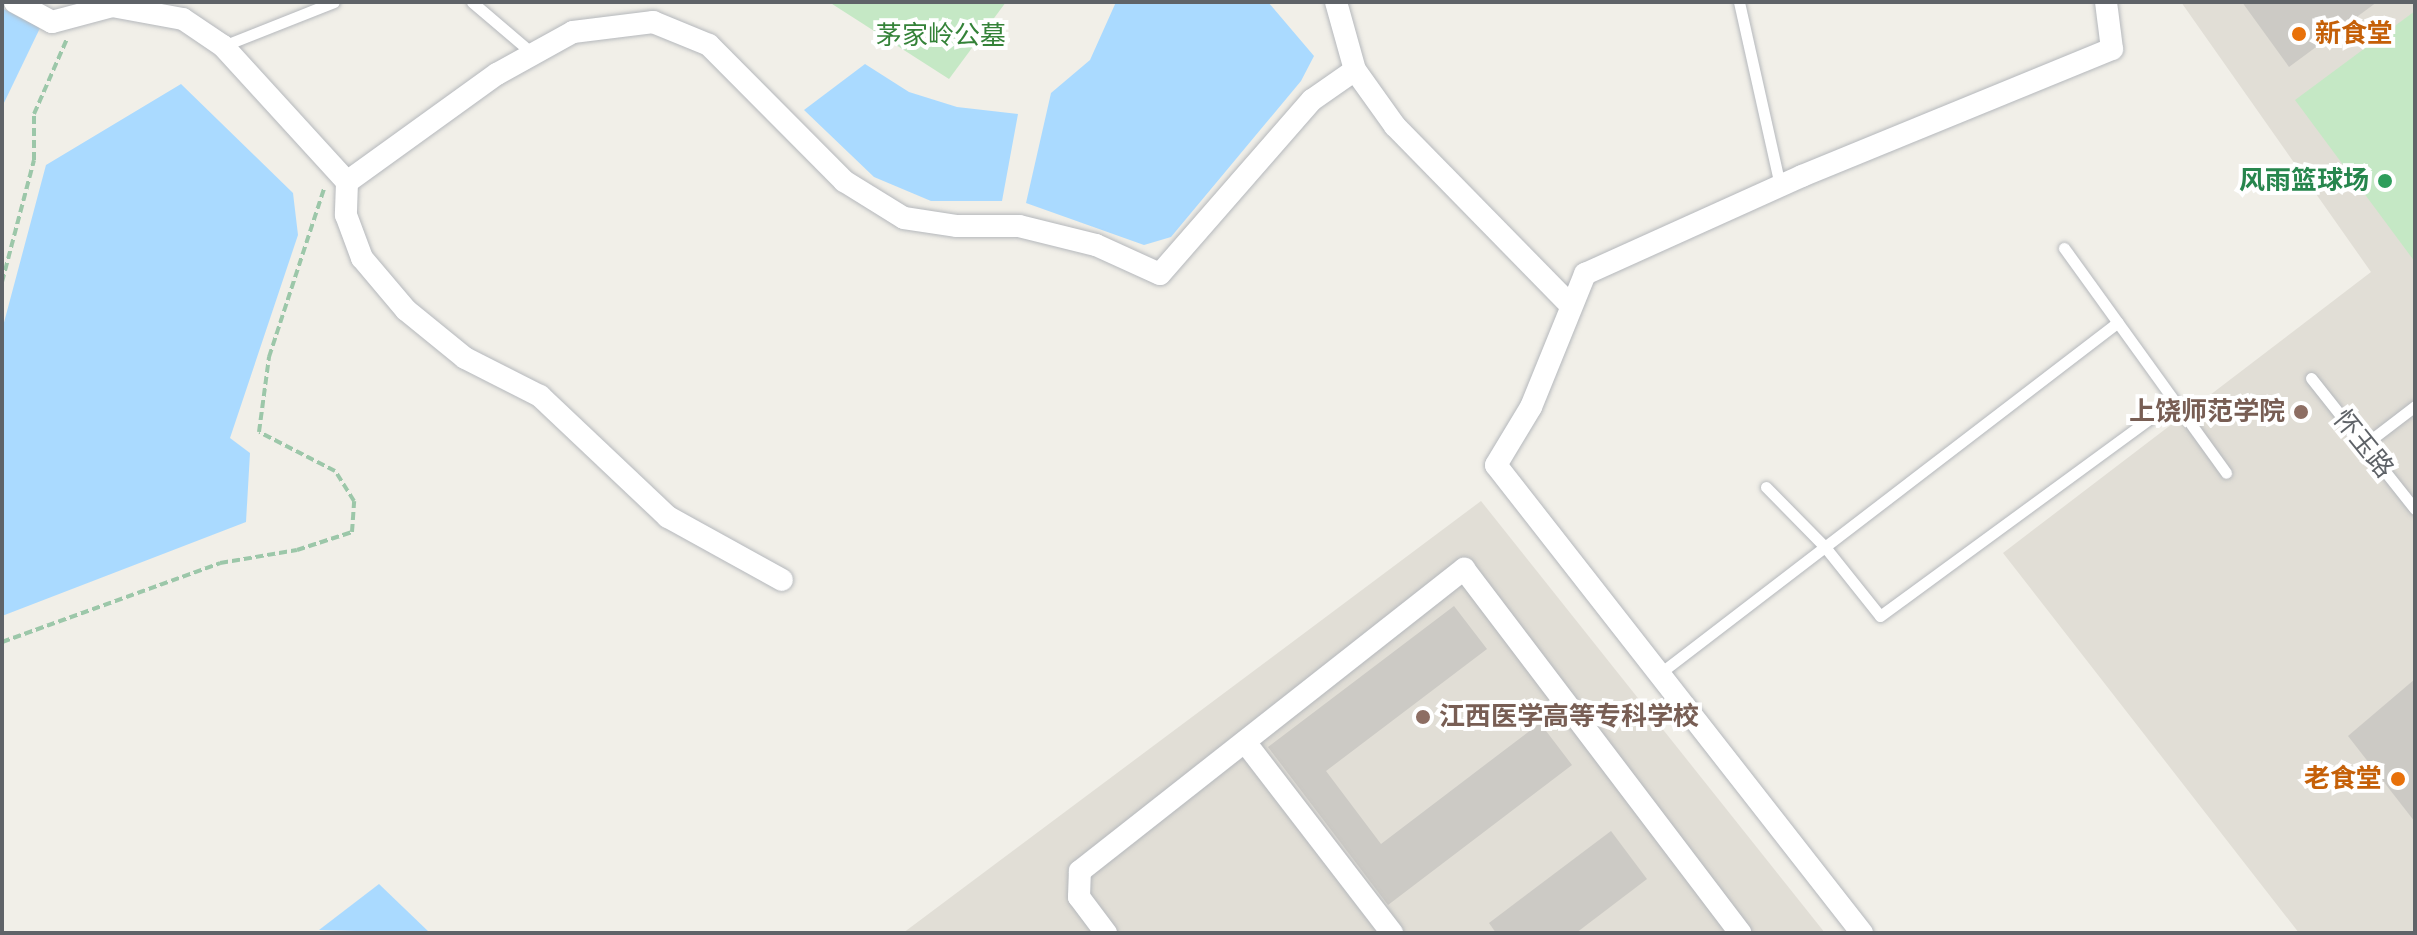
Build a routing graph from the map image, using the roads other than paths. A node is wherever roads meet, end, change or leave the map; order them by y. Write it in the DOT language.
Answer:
graph roads {
  1 [pos="15,2"];
  2 [pos="334,2"];
  3 [pos="472,2"];
  4 [pos="1336,2"];
  5 [pos="1739,2"];
  6 [pos="2106,2"];
  7 [pos="223,46"];
  8 [pos="533,54"];
  9 [pos="1355,70"];
  10 [pos="342,176"];
  11 [pos="1780,186"];
  12 [pos="2064,248"];
  13 [pos="1570,305"];
  14 [pos="2118,322"];
  15 [pos="2311,378"];
  16 [pos="2174,401"];
  17 [pos="2415,406"];
  18 [pos="2364,445"];
  19 [pos="2226,473"];
  20 [pos="1766,487"];
  21 [pos="2415,509"];
  22 [pos="1825,547"];
  23 [pos="782,580"];
  24 [pos="1659,674"];
  25 [pos="1245,742"];
  26 [pos="1106,933"];
  27 [pos="1392,933"];
  28 [pos="1740,933"];
  29 [pos="1862,933"];
  1 -- 7 [label="street"];
  2 -- 7 [label="lane"];
  3 -- 8 [label="lane"];
  4 -- 9 [label="street"];
  5 -- 11 [label="lane"];
  6 -- 11 [label="street"];
  7 -- 10 [label="street"];
  8 -- 9 [label="street"];
  8 -- 10 [label="street"];
  9 -- 13 [label="street"];
  10 -- 23 [label="street"];
  11 -- 13 [label="street"];
  12 -- 14 [label="lane"];
  13 -- 24 [label="street"];
  14 -- 16 [label="lane"];
  14 -- 22 [label="lane"];
  15 -- 18 [label="lane, 怀玉路"];
  16 -- 19 [label="lane"];
  16 -- 22 [label="lane"];
  17 -- 18 [label="lane"];
  18 -- 21 [label="lane, 怀玉路"];
  20 -- 22 [label="lane"];
  22 -- 24 [label="lane"];
  24 -- 29 [label="street"];
  25 -- 26 [label="street"];
  25 -- 27 [label="street"];
  25 -- 28 [label="street"];
}
